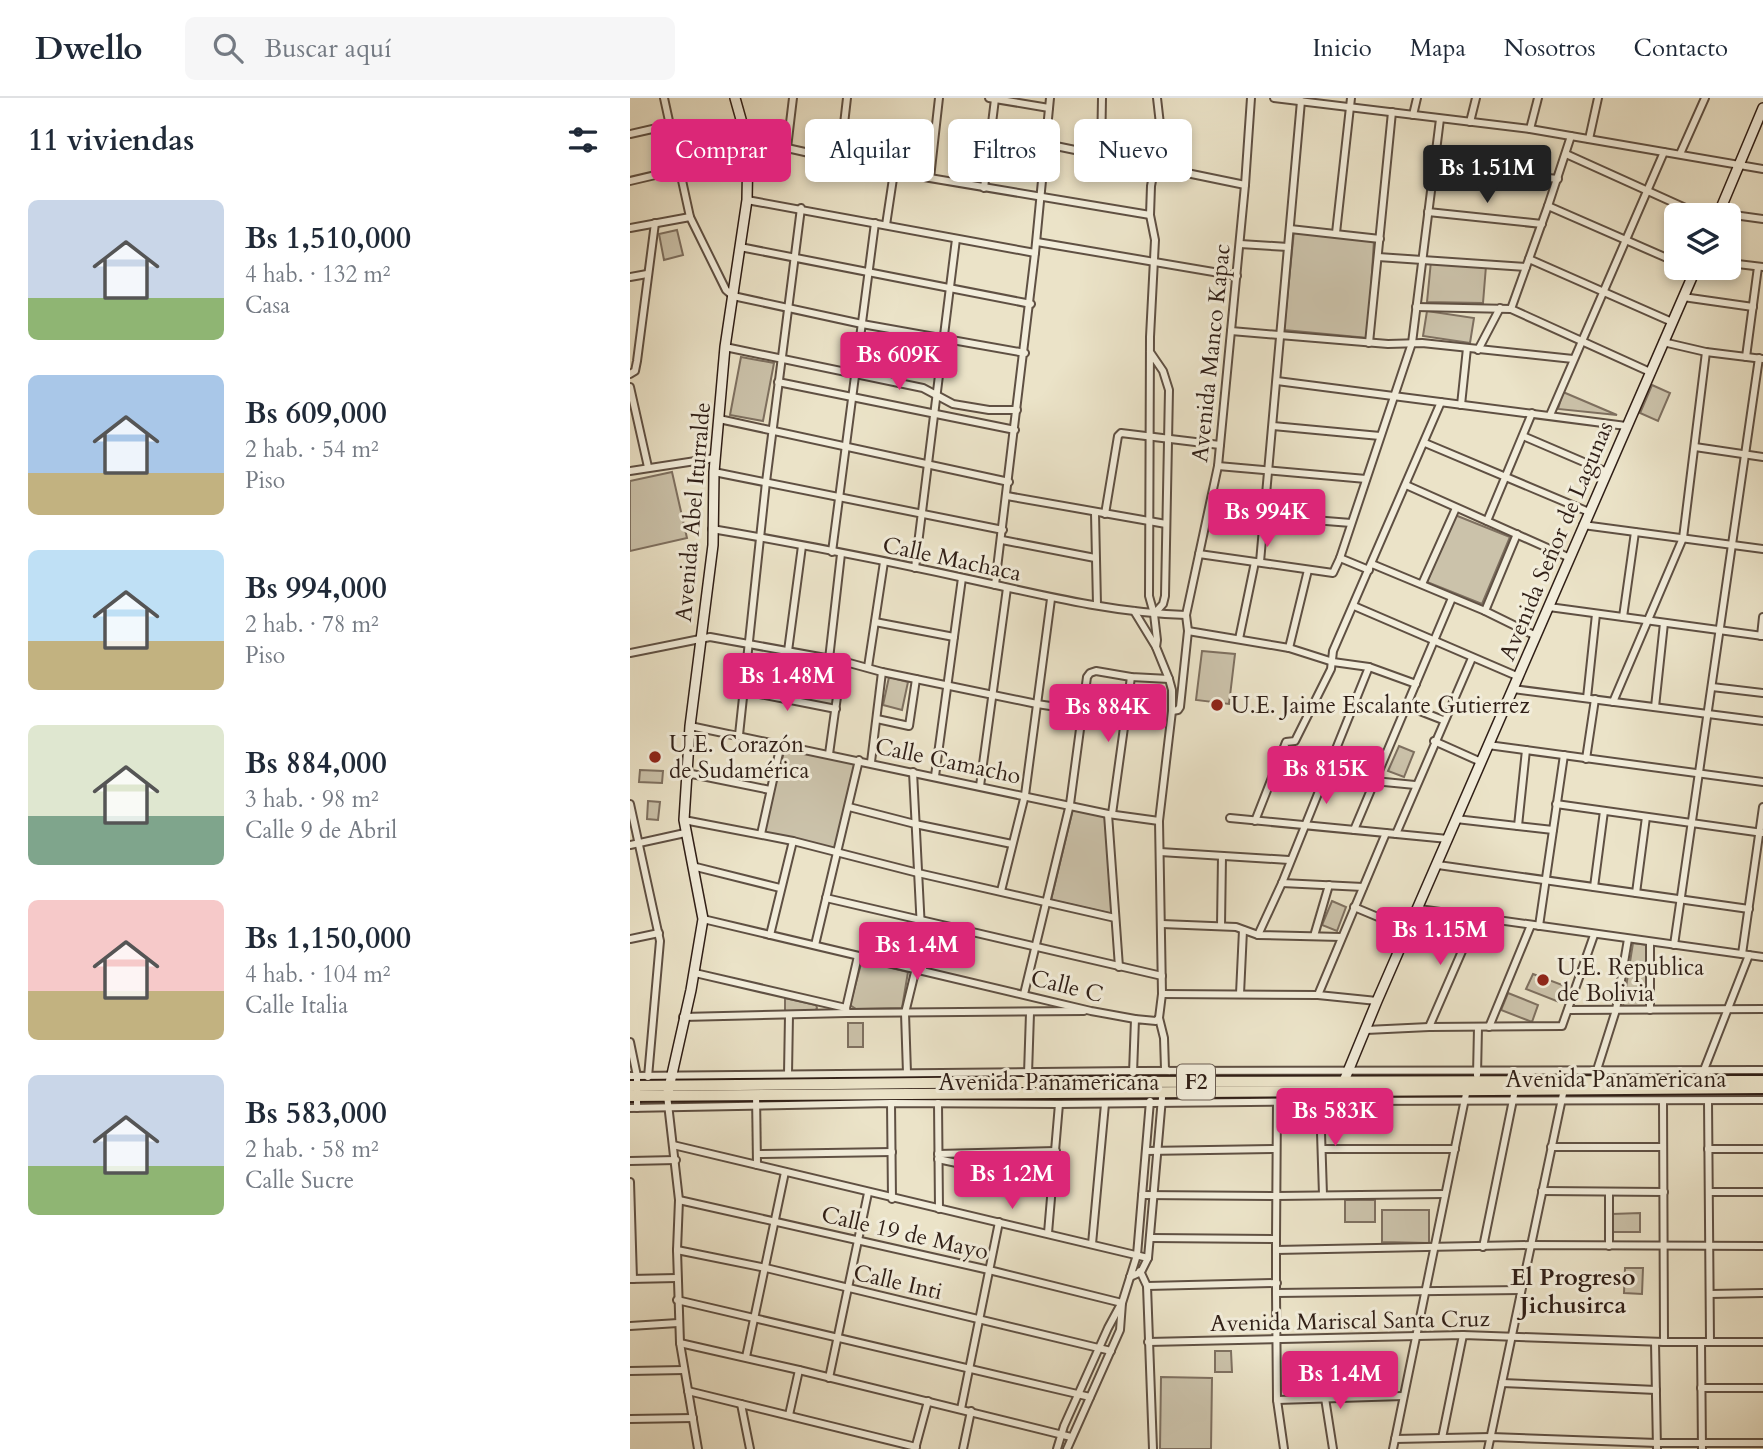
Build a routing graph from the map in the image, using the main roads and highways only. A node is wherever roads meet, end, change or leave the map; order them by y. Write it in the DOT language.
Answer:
graph roads {
  1 [pos="1763,1081"];
  2 [pos="637,1085"];
  3 [pos="668,1085"];
  4 [pos="1344,1086"];
  5 [pos="1763,1088"];
  6 [pos="1157,1092"];
  1 -- 4 [label="highway, Avenida Panamericana / F2"];
  2 -- 3 [label="highway, Avenida Panamericana / F2"];
  3 -- 6 [label="highway, Avenida Panamericana / F2"];
  3 -- 6 [label="highway, Avenida Panamericana / F2"];
  4 -- 5 [label="highway, Avenida Panamericana / F2"];
  4 -- 6 [label="highway, Avenida Panamericana / F2"];
}
